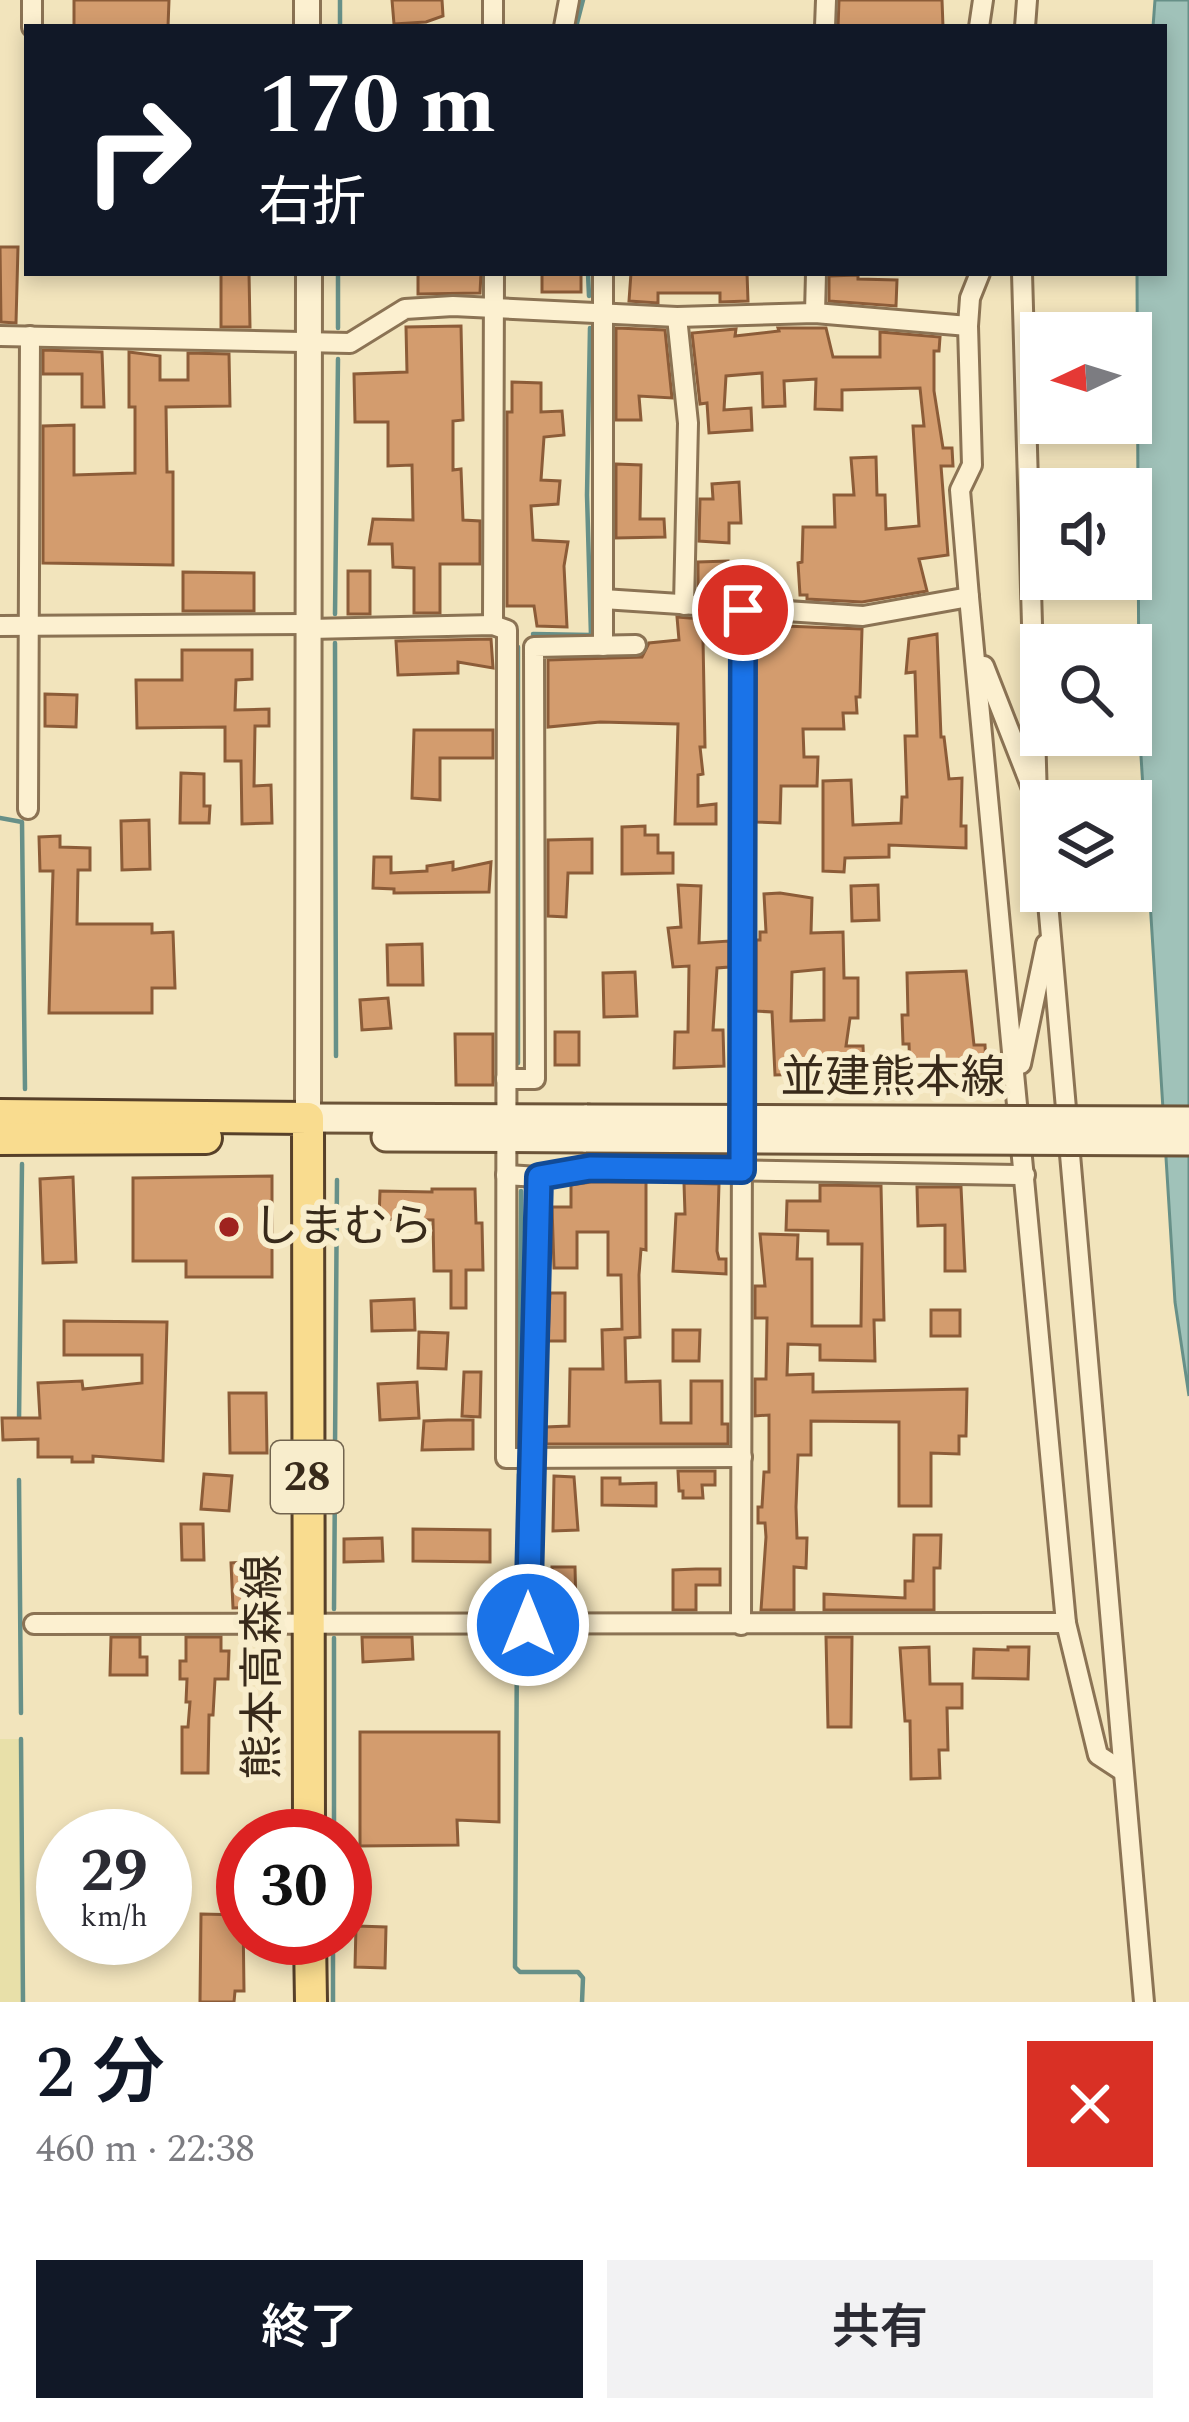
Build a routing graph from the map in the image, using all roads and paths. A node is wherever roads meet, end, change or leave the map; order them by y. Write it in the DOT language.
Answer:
graph roads {
  1 [pos="308,276"];
  2 [pos="494,276"];
  3 [pos="603,276"];
  4 [pos="816,276"];
  5 [pos="979,276"];
  6 [pos="1022,276"];
  7 [pos="495,306"];
  8 [pos="604,313"];
  9 [pos="815,313"];
  10 [pos="677,317"];
  11 [pos="968,326"];
  12 [pos="0,336"];
  13 [pos="30,336"];
  14 [pos="309,344"];
  15 [pos="969,597"];
  16 [pos="603,599"];
  17 [pos="684,605"];
  18 [pos="743,610"];
  19 [pos="28,625"];
  20 [pos="0,626"];
  21 [pos="309,626"];
  22 [pos="500,627"];
  23 [pos="636,645"];
  24 [pos="976,645"];
  25 [pos="534,646"];
  26 [pos="603,646"];
  27 [pos="1028,780"];
  28 [pos="1035,780"];
  29 [pos="28,808"];
  30 [pos="1049,912"];
  31 [pos="1050,922"];
  32 [pos="506,1078"];
  33 [pos="1017,1086"];
  34 [pos="0,1115"];
  35 [pos="1189,1121"];
  36 [pos="308,1127"];
  37 [pos="506,1127"];
  38 [pos="587,1129"];
  39 [pos="0,1139"];
  40 [pos="1189,1142"];
  41 [pos="742,1170"];
  42 [pos="506,1175"];
  43 [pos="1025,1175"];
  44 [pos="539,1177"];
  45 [pos="742,1456"];
  46 [pos="530,1461"];
  47 [pos="306,1623"];
  48 [pos="1066,1623"];
  49 [pos="34,1624"];
  50 [pos="528,1625"];
  51 [pos="741,1625"];
  52 [pos="1121,1770"];
  53 [pos="309,1809"];
  54 [pos="310,1965"];
  55 [pos="311,2002"];
  56 [pos="1144,2002"];
  1 -- 14 [label="street"];
  2 -- 7 [label="street"];
  3 -- 8 [label="street"];
  4 -- 9 [label="street"];
  5 -- 11 [label="street"];
  6 -- 28 [label="street"];
  7 -- 8 [label="street"];
  7 -- 14 [label="street"];
  7 -- 22 [label="street"];
  8 -- 10 [label="street"];
  8 -- 16 [label="street"];
  9 -- 10 [label="street"];
  9 -- 11 [label="street"];
  10 -- 17 [label="street"];
  11 -- 15 [label="street"];
  12 -- 13 [label="street"];
  13 -- 14 [label="street"];
  13 -- 19 [label="street"];
  14 -- 21 [label="street"];
  15 -- 18 [label="street"];
  15 -- 24 [label="street"];
  16 -- 17 [label="street"];
  16 -- 26 [label="street"];
  17 -- 18 [label="street"];
  18 -- 41 [label="street"];
  19 -- 20 [label="street"];
  19 -- 21 [label="street"];
  19 -- 29 [label="street"];
  21 -- 22 [label="street"];
  21 -- 36 [label="street"];
  22 -- 25 [label="street"];
  22 -- 32 [label="street"];
  23 -- 26 [label="street"];
  24 -- 27 [label="street"];
  24 -- 33 [label="street"];
  25 -- 26 [label="street"];
  25 -- 32 [label="street"];
  30 -- 31 [label="street"];
  31 -- 33 [label="street"];
  31 -- 52 [label="street"];
  32 -- 37 [label="street"];
  33 -- 43 [label="street"];
  34 -- 36 [label="main road"];
  35 -- 38 [label="main road, 並建熊本線, bridge"];
  36 -- 37 [label="main road, 並建熊本線"];
  36 -- 39 [label="main road"];
  36 -- 47 [label="main road, 熊本高森線 / 28"];
  37 -- 38 [label="main road, 並建熊本線"];
  37 -- 42 [label="street"];
  38 -- 40 [label="main road, 並建熊本線, bridge"];
  41 -- 43 [label="street"];
  41 -- 44 [label="street"];
  41 -- 45 [label="street"];
  42 -- 44 [label="street"];
  42 -- 46 [label="street"];
  43 -- 48 [label="street"];
  44 -- 46 [label="street"];
  45 -- 46 [label="street"];
  45 -- 51 [label="street"];
  46 -- 50 [label="street"];
  47 -- 49 [label="street"];
  47 -- 50 [label="street"];
  47 -- 53 [label="main road, 熊本高森線 / 28"];
  48 -- 51 [label="street"];
  48 -- 52 [label="street"];
  50 -- 51 [label="street"];
  52 -- 56 [label="street"];
  54 -- 55 [label="main road"];
}
